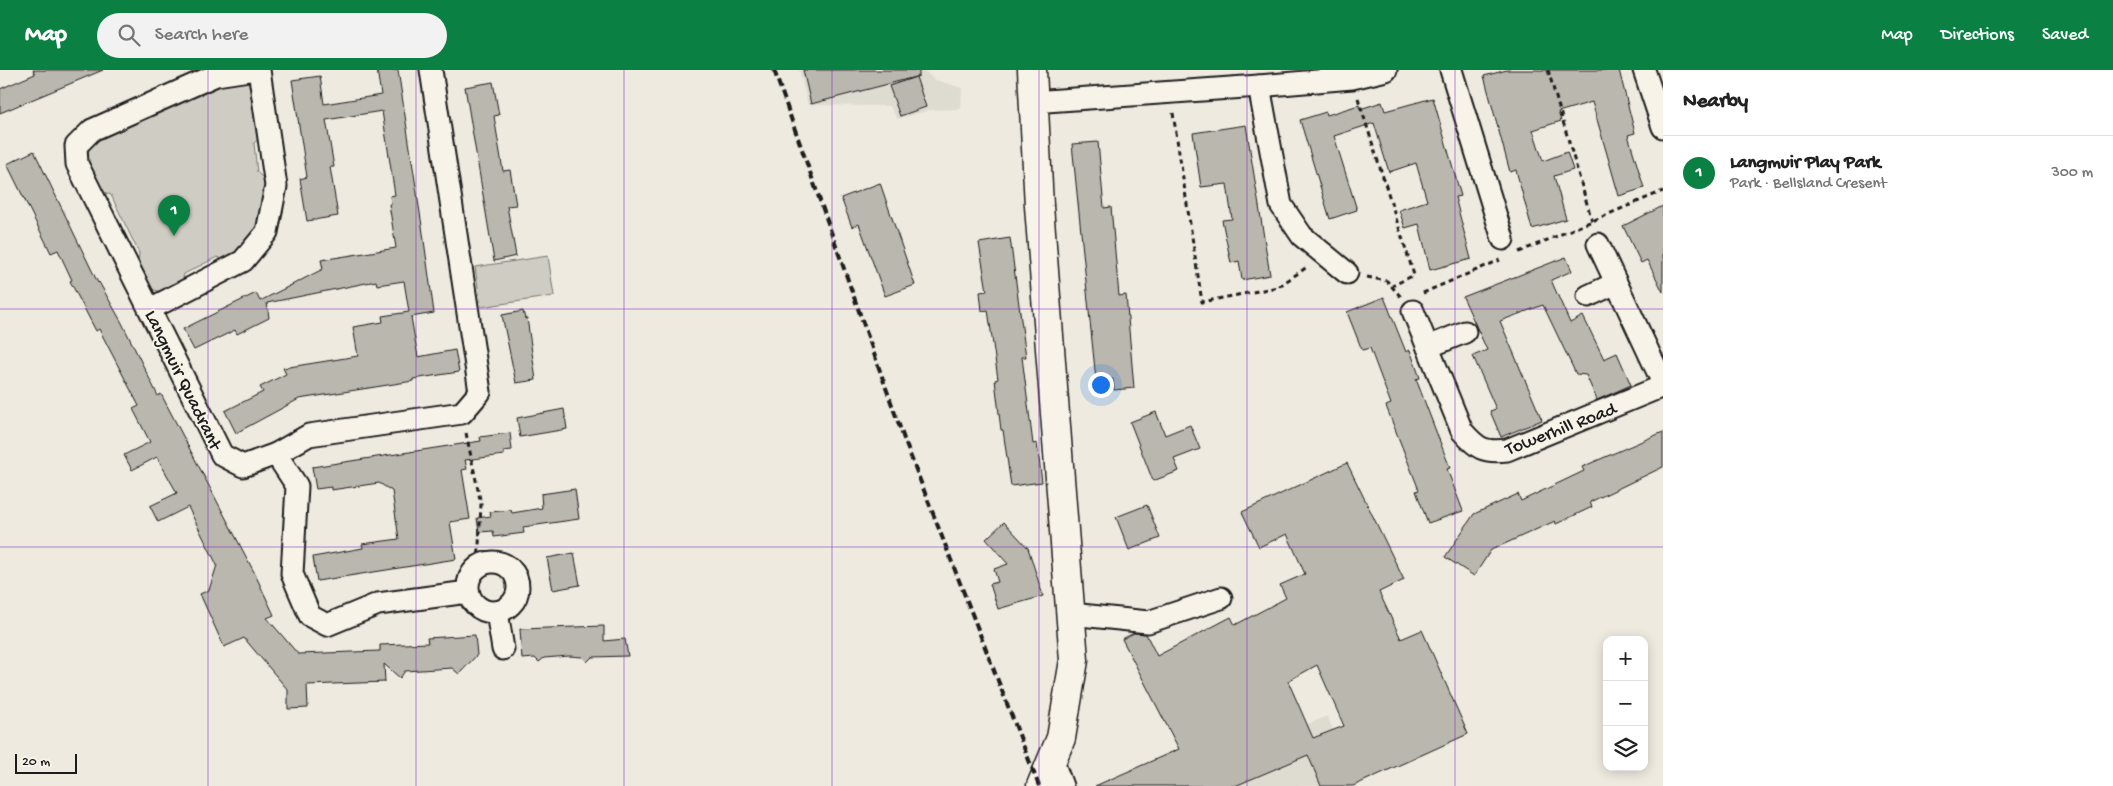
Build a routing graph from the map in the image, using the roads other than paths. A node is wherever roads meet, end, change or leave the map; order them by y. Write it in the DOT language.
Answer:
graph roads {
  1 [pos="249,70"];
  2 [pos="258,70"];
  3 [pos="431,70"];
  4 [pos="1032,70"];
  5 [pos="1386,70"];
  6 [pos="1451,70"];
  7 [pos="1644,70"];
  8 [pos="1259,86"];
  9 [pos="1032,102"];
  10 [pos="1663,127"];
  11 [pos="1598,244"];
  12 [pos="1509,250"];
  13 [pos="1347,273"];
  14 [pos="1616,284"];
  15 [pos="1588,296"];
  16 [pos="1408,306"];
  17 [pos="150,309"];
  18 [pos="1465,332"];
  19 [pos="1428,347"];
  20 [pos="1663,385"];
  21 [pos="276,454"];
  22 [pos="468,592"];
  23 [pos="1221,598"];
  24 [pos="497,612"];
  25 [pos="1071,614"];
  26 [pos="503,649"];
  27 [pos="1056,749"];
  28 [pos="1041,786"];
  29 [pos="1062,786"];
  1 -- 17 [label="street, Langmuir Quadrant"];
  2 -- 17 [label="street"];
  3 -- 21 [label="street, Langmuir Quadrant"];
  4 -- 9 [label="main road"];
  5 -- 8 [label="street"];
  6 -- 12 [label="street"];
  7 -- 10 [label="street"];
  8 -- 9 [label="street"];
  8 -- 13 [label="street"];
  9 -- 25 [label="main road"];
  11 -- 14 [label="street, Towerhill Road"];
  14 -- 15 [label="street"];
  14 -- 20 [label="street, Towerhill Road"];
  16 -- 19 [label="street, Towerhill Road"];
  17 -- 21 [label="street, Langmuir Quadrant"];
  18 -- 19 [label="street"];
  19 -- 20 [label="street, Towerhill Road"];
  21 -- 22 [label="street"];
  22 -- 24 [label="street"];
  22 -- 24 [label="street"];
  23 -- 25 [label="street"];
  24 -- 26 [label="street"];
  25 -- 27 [label="main road"];
  27 -- 28 [label="main road"];
  27 -- 29 [label="street"];
}
